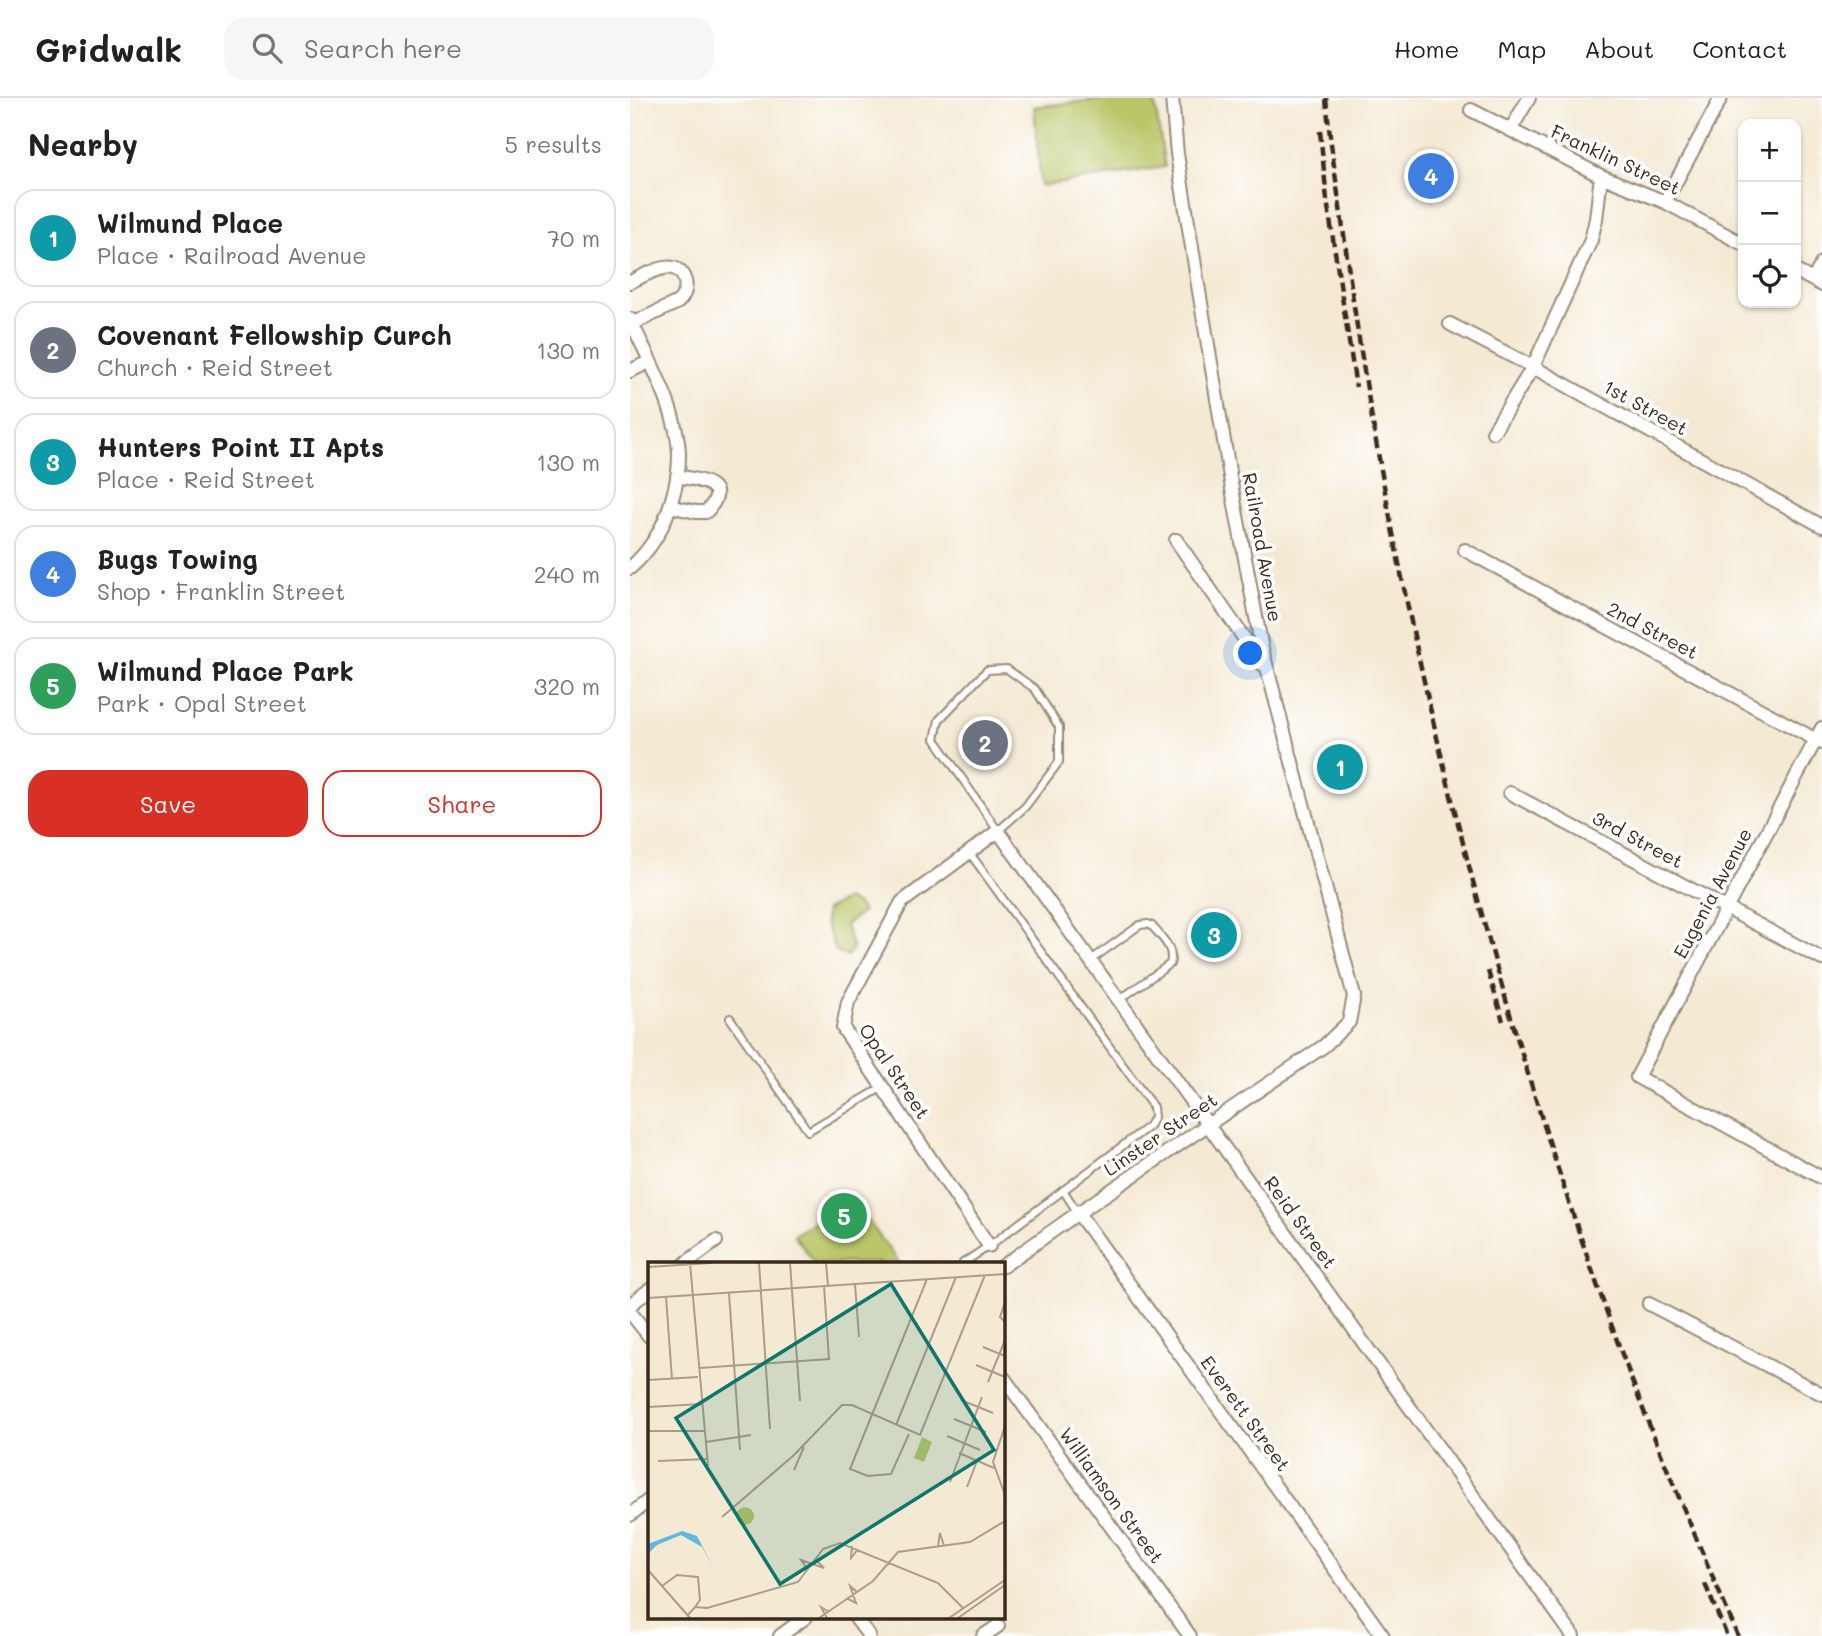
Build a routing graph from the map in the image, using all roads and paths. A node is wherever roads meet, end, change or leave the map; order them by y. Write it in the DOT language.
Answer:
graph roads {
  1 [pos="1172,98"];
  2 [pos="1529,98"];
  3 [pos="1721,98"];
  4 [pos="1471,110"];
  5 [pos="1511,129"];
  6 [pos="1601,176"];
  7 [pos="1665,202"];
  8 [pos="1738,241"];
  9 [pos="1822,263"];
  10 [pos="1801,274"];
  11 [pos="630,282"];
  12 [pos="1818,282"];
  13 [pos="631,323"];
  14 [pos="1450,324"];
  15 [pos="649,362"];
  16 [pos="1533,367"];
  17 [pos="630,371"];
  18 [pos="1493,432"];
  19 [pos="677,476"];
  20 [pos="670,506"];
  21 [pos="1822,526"];
  22 [pos="1176,540"];
  23 [pos="1465,550"];
  24 [pos="630,568"];
  25 [pos="1269,673"];
  26 [pos="1820,737"];
  27 [pos="1510,793"];
  28 [pos="998,831"];
  29 [pos="969,852"];
  30 [pos="1726,907"];
  31 [pos="1822,959"];
  32 [pos="1091,961"];
  33 [pos="1119,1000"];
  34 [pos="730,1018"];
  35 [pos="1337,1033"];
  36 [pos="883,1087"];
  37 [pos="1207,1125"];
  38 [pos="1822,1178"];
  39 [pos="1062,1190"];
  40 [pos="1078,1213"];
  41 [pos="716,1241"];
  42 [pos="989,1246"];
  43 [pos="687,1262"];
  44 [pos="965,1262"];
  45 [pos="1004,1265"];
  46 [pos="648,1291"];
  47 [pos="1649,1304"];
  48 [pos="630,1305"];
  49 [pos="630,1312"];
  50 [pos="648,1335"];
  51 [pos="1004,1378"];
  52 [pos="1822,1394"];
  53 [pos="648,1501"];
  54 [pos="631,1513"];
  55 [pos="805,1618"];
  56 [pos="856,1618"];
  57 [pos="998,1626"];
  58 [pos="780,1636"];
  59 [pos="869,1636"];
  60 [pos="983,1636"];
  61 [pos="1190,1636"];
  62 [pos="1383,1636"];
  63 [pos="1573,1636"];
  1 -- 25 [label="street, Railroad Avenue"];
  2 -- 5 [label="street"];
  3 -- 7 [label="street"];
  4 -- 5 [label="street, Franklin Street"];
  5 -- 6 [label="street, Franklin Street"];
  6 -- 7 [label="street, Franklin Street"];
  6 -- 16 [label="street"];
  7 -- 8 [label="street, Franklin Street"];
  9 -- 12 [label="street"];
  10 -- 12 [label="street"];
  11 -- 13 [label="street"];
  13 -- 15 [label="street"];
  14 -- 16 [label="street, 1st Street"];
  15 -- 17 [label="street"];
  15 -- 19 [label="street"];
  16 -- 18 [label="street"];
  16 -- 21 [label="street, 1st Street"];
  19 -- 20 [label="street"];
  19 -- 20 [label="street"];
  20 -- 24 [label="street"];
  22 -- 25 [label="street"];
  23 -- 26 [label="street, 2nd Street"];
  25 -- 35 [label="street, Railroad Avenue"];
  26 -- 30 [label="street, Eugenia Avenue"];
  27 -- 30 [label="street, 3rd Street"];
  28 -- 28 [label="lane"];
  28 -- 29 [label="street, Opal Street"];
  28 -- 32 [label="street, Reid Street"];
  29 -- 36 [label="street, Opal Street"];
  29 -- 39 [label="lane"];
  30 -- 31 [label="street, 3rd Street"];
  30 -- 38 [label="street, Eugenia Avenue"];
  32 -- 33 [label="street, Reid Street"];
  32 -- 33 [label="lane"];
  33 -- 37 [label="street, Reid Street"];
  34 -- 36 [label="lane"];
  35 -- 37 [label="street, Linster Street"];
  36 -- 42 [label="street, Opal Street"];
  37 -- 40 [label="street, Linster Street"];
  37 -- 63 [label="street, Reid Street"];
  39 -- 40 [label="lane"];
  39 -- 42 [label="lane"];
  40 -- 45 [label="street, Linster Street"];
  40 -- 62 [label="street, Everett Street"];
  41 -- 43 [label="street"];
  42 -- 44 [label="lane"];
  46 -- 48 [label="street"];
  47 -- 52 [label="street"];
  49 -- 50 [label="street"];
  51 -- 61 [label="street, Williamson Street"];
  53 -- 54 [label="street"];
  55 -- 58 [label="street"];
  56 -- 59 [label="street"];
  57 -- 60 [label="street"];
}
